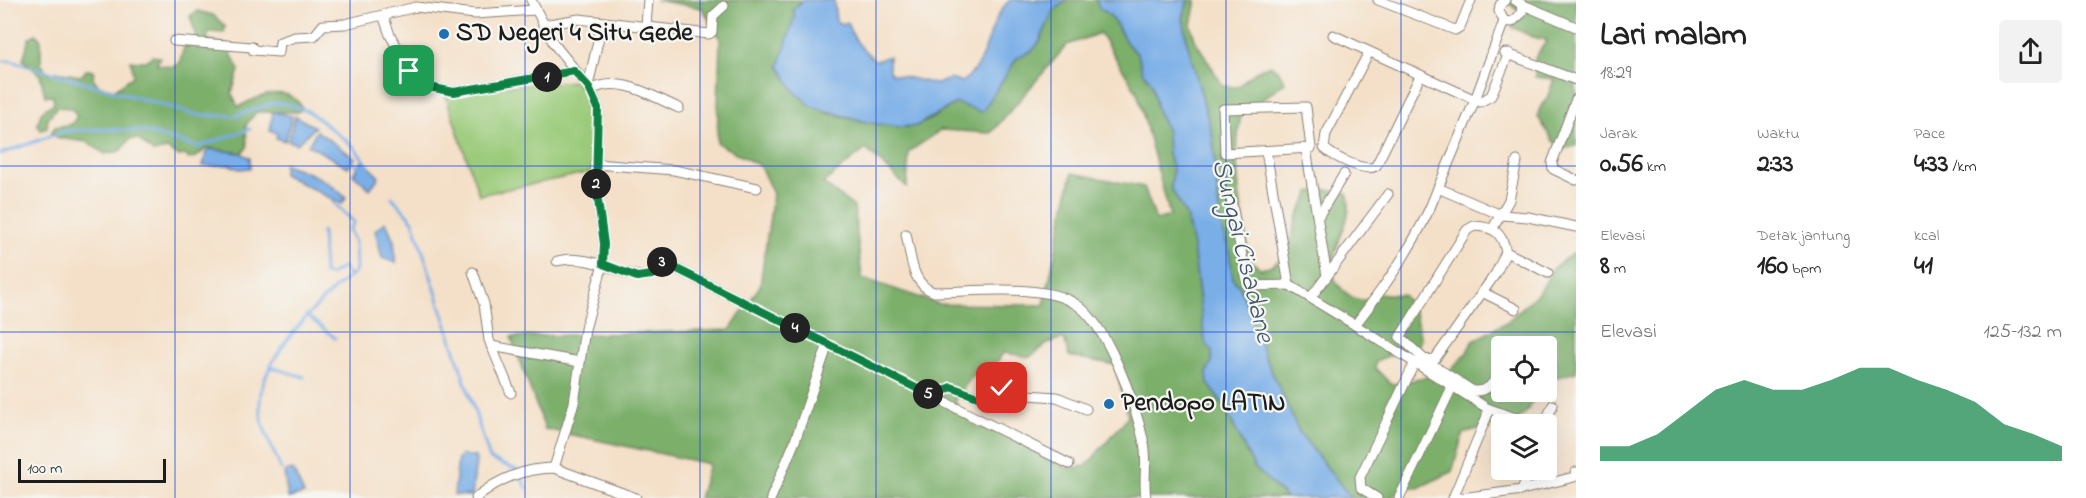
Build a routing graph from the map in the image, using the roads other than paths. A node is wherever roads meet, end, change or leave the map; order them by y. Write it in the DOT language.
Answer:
graph roads {
  1 [pos="531,0"];
  2 [pos="648,0"];
  3 [pos="1378,0"];
  4 [pos="1471,0"];
  5 [pos="1505,0"];
  6 [pos="1518,1"];
  7 [pos="724,6"];
  8 [pos="536,10"];
  9 [pos="383,15"];
  10 [pos="1504,21"];
  11 [pos="602,23"];
  12 [pos="543,25"];
  13 [pos="646,25"];
  14 [pos="1576,27"];
  15 [pos="1334,35"];
  16 [pos="174,41"];
  17 [pos="1494,50"];
  18 [pos="1368,52"];
  19 [pos="1509,53"];
  20 [pos="574,71"];
  21 [pos="1420,76"];
  22 [pos="1576,80"];
  23 [pos="590,88"];
  24 [pos="1576,99"];
  25 [pos="1475,100"];
  26 [pos="679,108"];
  27 [pos="1566,126"];
  28 [pos="1576,131"];
  29 [pos="1306,149"];
  30 [pos="1266,151"];
  31 [pos="1517,161"];
  32 [pos="595,164"];
  33 [pos="1344,174"];
  34 [pos="1576,180"];
  35 [pos="757,188"];
  36 [pos="1438,188"];
  37 [pos="1388,194"];
  38 [pos="1231,200"];
  39 [pos="1501,215"];
  40 [pos="1318,217"];
  41 [pos="1576,227"];
  42 [pos="1493,228"];
  43 [pos="906,234"];
  44 [pos="1506,252"];
  45 [pos="557,261"];
  46 [pos="603,264"];
  47 [pos="473,272"];
  48 [pos="1548,273"];
  49 [pos="1327,276"];
  50 [pos="1289,285"];
  51 [pos="1482,292"];
  52 [pos="1311,297"];
  53 [pos="1516,309"];
  54 [pos="1355,325"];
  55 [pos="828,345"];
  56 [pos="491,346"];
  57 [pos="1420,361"];
  58 [pos="580,362"];
  59 [pos="1491,383"];
  60 [pos="1453,386"];
  61 [pos="511,393"];
  62 [pos="934,397"];
  63 [pos="1553,405"];
  64 [pos="1487,408"];
  65 [pos="1086,409"];
  66 [pos="1504,414"];
  67 [pos="1549,414"];
  68 [pos="1069,464"];
  69 [pos="554,468"];
  70 [pos="1575,478"];
  71 [pos="1526,480"];
  72 [pos="1522,490"];
  73 [pos="476,498"];
  74 [pos="636,498"];
  75 [pos="771,498"];
  76 [pos="1146,498"];
  77 [pos="1377,498"];
  78 [pos="1399,498"];
  79 [pos="1453,498"];
  80 [pos="1461,498"];
  1 -- 8 [label="street"];
  2 -- 13 [label="street"];
  3 -- 4 [label="street"];
  5 -- 10 [label="street"];
  6 -- 10 [label="street"];
  6 -- 14 [label="street"];
  7 -- 13 [label="street"];
  8 -- 9 [label="street"];
  8 -- 12 [label="street"];
  9 -- 16 [label="street"];
  9 -- 20 [label="street"];
  10 -- 17 [label="street"];
  11 -- 12 [label="street"];
  11 -- 13 [label="street"];
  11 -- 23 [label="street"];
  12 -- 20 [label="street"];
  15 -- 18 [label="street"];
  17 -- 19 [label="street"];
  17 -- 25 [label="street"];
  18 -- 21 [label="street"];
  18 -- 21 [label="street"];
  19 -- 22 [label="street"];
  19 -- 25 [label="street"];
  20 -- 23 [label="street"];
  21 -- 25 [label="street"];
  23 -- 26 [label="street"];
  23 -- 32 [label="street"];
  24 -- 27 [label="street"];
  25 -- 36 [label="street"];
  27 -- 28 [label="street"];
  27 -- 34 [label="street"];
  29 -- 30 [label="street"];
  29 -- 30 [label="street"];
  29 -- 40 [label="street"];
  30 -- 50 [label="street"];
  31 -- 39 [label="street"];
  32 -- 35 [label="street"];
  32 -- 46 [label="street"];
  33 -- 40 [label="street"];
  36 -- 39 [label="street"];
  36 -- 54 [label="street"];
  37 -- 49 [label="street"];
  38 -- 50 [label="street"];
  39 -- 41 [label="street"];
  39 -- 42 [label="street"];
  40 -- 49 [label="street"];
  42 -- 44 [label="street"];
  42 -- 57 [label="street"];
  43 -- 76 [label="street"];
  44 -- 48 [label="street"];
  44 -- 51 [label="street"];
  45 -- 46 [label="street"];
  46 -- 55 [label="street"];
  46 -- 58 [label="street"];
  47 -- 56 [label="street"];
  49 -- 52 [label="street"];
  50 -- 52 [label="street"];
  51 -- 53 [label="street"];
  51 -- 57 [label="street"];
  52 -- 54 [label="street"];
  54 -- 57 [label="street"];
  55 -- 62 [label="street"];
  55 -- 75 [label="street"];
  56 -- 58 [label="street"];
  56 -- 61 [label="street"];
  57 -- 59 [label="street"];
  57 -- 60 [label="street"];
  57 -- 77 [label="street"];
  58 -- 69 [label="street"];
  60 -- 64 [label="street"];
  60 -- 78 [label="street"];
  62 -- 65 [label="street"];
  62 -- 68 [label="street"];
  63 -- 67 [label="street"];
  64 -- 66 [label="street"];
  64 -- 79 [label="street"];
  69 -- 73 [label="street"];
  69 -- 74 [label="street"];
  70 -- 72 [label="street"];
  71 -- 72 [label="street"];
  72 -- 80 [label="street"];
}
